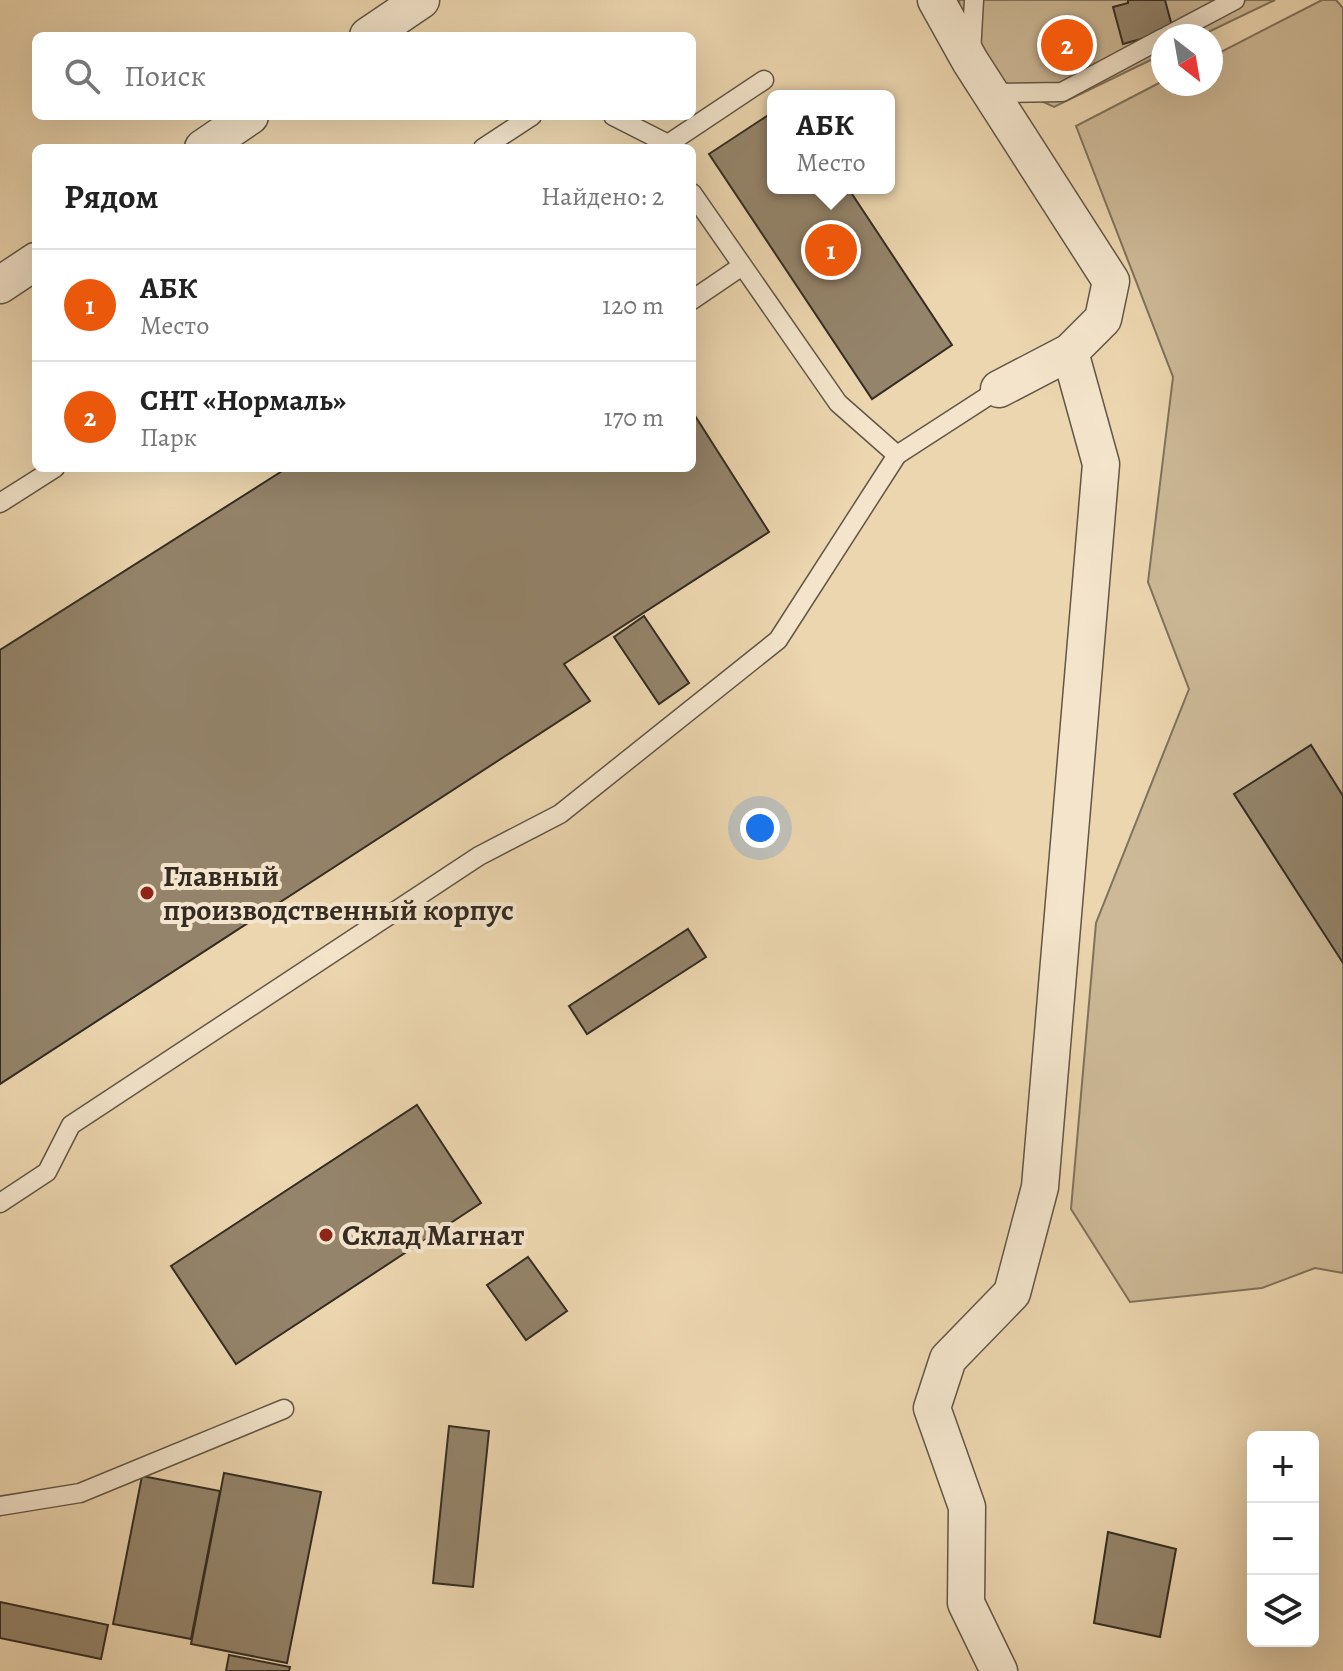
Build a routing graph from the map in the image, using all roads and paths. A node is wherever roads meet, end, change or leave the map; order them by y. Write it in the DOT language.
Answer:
graph roads {
  1 [pos="421,0"];
  2 [pos="936,0"];
  3 [pos="974,0"];
  4 [pos="1235,0"];
  5 [pos="1190,24"];
  6 [pos="374,32"];
  7 [pos="1151,44"];
  8 [pos="970,61"];
  9 [pos="764,80"];
  10 [pos="993,93"];
  11 [pos="244,120"];
  12 [pos="526,120"];
  13 [pos="620,120"];
  14 [pos="209,144"];
  15 [pos="489,144"];
  16 [pos="664,144"];
  17 [pos="671,144"];
  18 [pos="696,199"];
  19 [pos="32,264"];
  20 [pos="742,266"];
  21 [pos="0,285"];
  22 [pos="696,297"];
  23 [pos="1070,352"];
  24 [pos="999,389"];
  25 [pos="897,455"];
  26 [pos="49,472"];
  27 [pos="0,503"];
  28 [pos="0,1203"];
  29 [pos="284,1409"];
  30 [pos="0,1506"];
  31 [pos="999,1671"];
  1 -- 6 [label="street"];
  2 -- 8 [label="street"];
  3 -- 8 [label="lane"];
  4 -- 5 [label="lane"];
  7 -- 10 [label="lane"];
  8 -- 10 [label="street"];
  9 -- 17 [label="lane"];
  10 -- 23 [label="street"];
  11 -- 14 [label="street"];
  12 -- 15 [label="lane"];
  13 -- 16 [label="lane"];
  18 -- 20 [label="lane"];
  19 -- 21 [label="street"];
  20 -- 22 [label="lane"];
  20 -- 25 [label="lane"];
  23 -- 24 [label="street"];
  23 -- 31 [label="street"];
  24 -- 25 [label="lane"];
  25 -- 28 [label="lane"];
  26 -- 27 [label="lane"];
  29 -- 30 [label="lane"];
}
